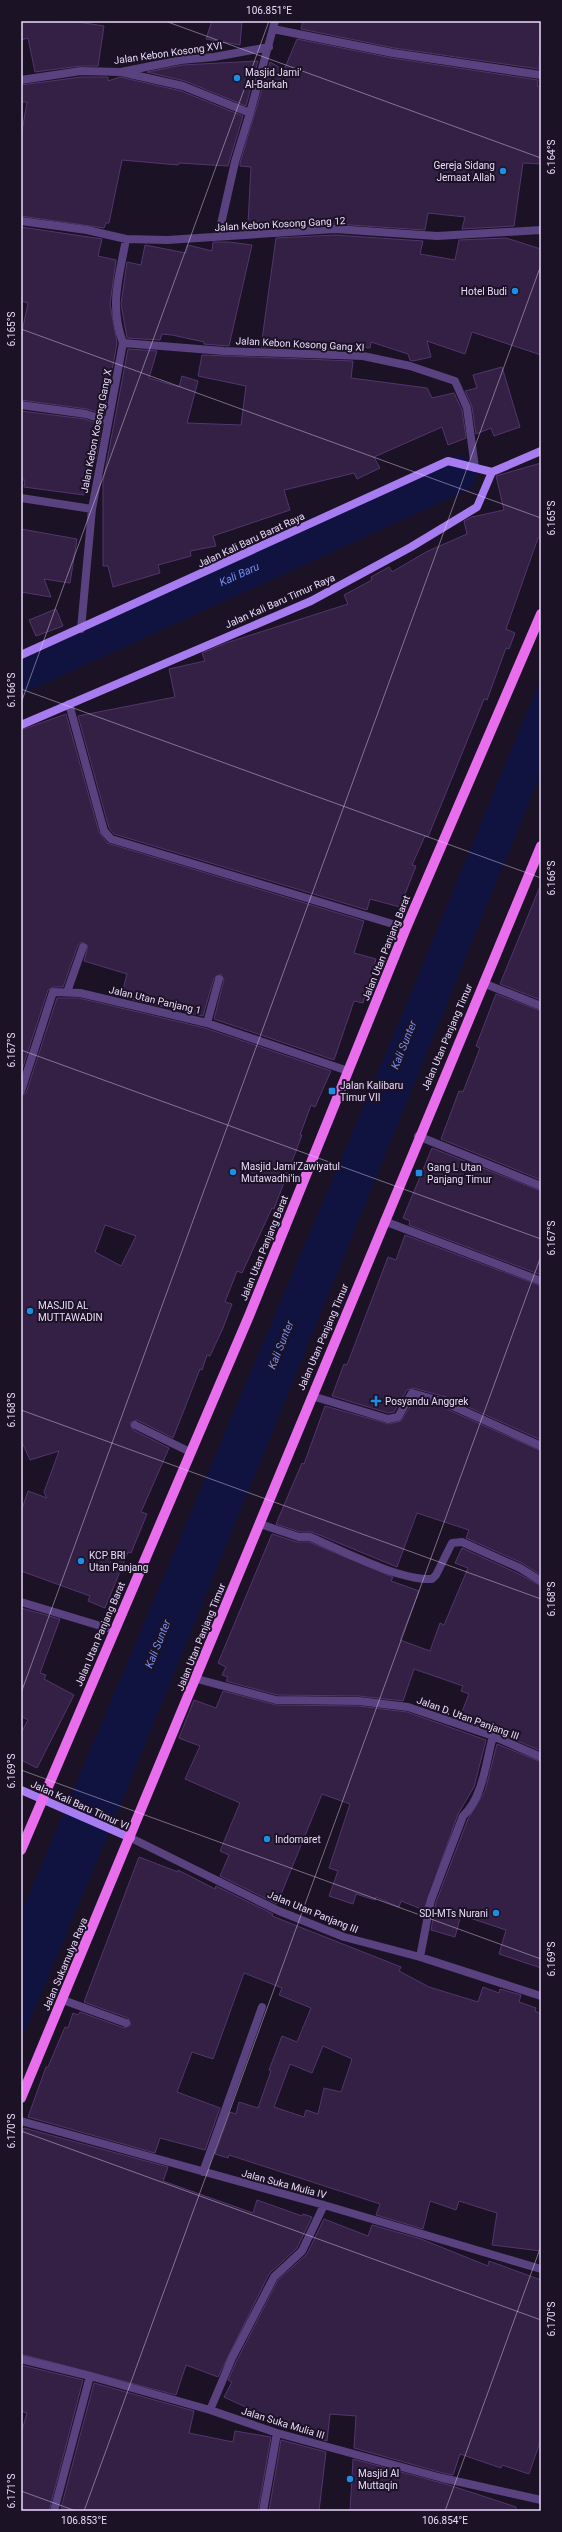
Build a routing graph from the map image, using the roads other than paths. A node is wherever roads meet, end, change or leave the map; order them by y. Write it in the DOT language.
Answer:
graph roads {
  1 [pos="274,25"];
  2 [pos="269,47"];
  3 [pos="121,72"];
  4 [pos="541,75"];
  5 [pos="21,80"];
  6 [pos="250,113"];
  7 [pos="21,221"];
  8 [pos="541,230"];
  9 [pos="218,237"];
  10 [pos="126,240"];
  11 [pos="123,343"];
  12 [pos="21,405"];
  13 [pos="108,421"];
  14 [pos="541,451"];
  15 [pos="475,468"];
  16 [pos="492,472"];
  17 [pos="21,498"];
  18 [pos="92,509"];
  19 [pos="541,614"];
  20 [pos="81,629"];
  21 [pos="21,655"];
  22 [pos="69,704"];
  23 [pos="21,725"];
  24 [pos="541,846"];
  25 [pos="406,928"];
  26 [pos="83,947"];
  27 [pos="219,979"];
  28 [pos="482,983"];
  29 [pos="67,992"];
  30 [pos="541,1006"];
  31 [pos="208,1023"];
  32 [pos="348,1071"];
  33 [pos="21,1090"];
  34 [pos="418,1136"];
  35 [pos="541,1186"];
  36 [pos="384,1221"];
  37 [pos="541,1281"];
  38 [pos="312,1396"];
  39 [pos="135,1425"];
  40 [pos="541,1446"];
  41 [pos="190,1452"];
  42 [pos="260,1524"];
  43 [pos="541,1581"];
  44 [pos="21,1602"];
  45 [pos="114,1630"];
  46 [pos="197,1678"];
  47 [pos="493,1736"];
  48 [pos="541,1757"];
  49 [pos="21,1790"];
  50 [pos="42,1801"];
  51 [pos="131,1838"];
  52 [pos="21,1850"];
  53 [pos="420,1957"];
  54 [pos="541,1996"];
  55 [pos="63,2000"];
  56 [pos="262,2007"];
  57 [pos="126,2023"];
  58 [pos="21,2098"];
  59 [pos="21,2121"];
  60 [pos="203,2172"];
  61 [pos="324,2205"];
  62 [pos="541,2269"];
  63 [pos="21,2359"];
  64 [pos="90,2376"];
  65 [pos="210,2410"];
  66 [pos="277,2433"];
  67 [pos="541,2500"];
  68 [pos="54,2511"];
  69 [pos="263,2511"];
  1 -- 2 [label="street"];
  1 -- 4 [label="street"];
  2 -- 3 [label="street, Jalan Kebon Kosong XVI"];
  2 -- 6 [label="street"];
  3 -- 5 [label="street, Jalan Kebon Kosong XVI"];
  3 -- 6 [label="street"];
  6 -- 9 [label="street"];
  7 -- 10 [label="street, Jalan Kebon Kosong Gang 12"];
  8 -- 9 [label="street, Jalan Kebon Kosong Gang 12"];
  9 -- 10 [label="street, Jalan Kebon Kosong Gang 12"];
  10 -- 11 [label="street, Jalan Kebon Kosong Gang X"];
  11 -- 13 [label="street, Jalan Kebon Kosong Gang X"];
  11 -- 15 [label="street, Jalan Kebon Kosong Gang XI"];
  12 -- 13 [label="street"];
  13 -- 18 [label="street, Jalan Kebon Kosong Gang X"];
  14 -- 16 [label="street"];
  15 -- 16 [label="street, Jalan Kali Baru Barat Raya"];
  15 -- 20 [label="street, Jalan Kali Baru Barat Raya"];
  16 -- 22 [label="street, Jalan Kali Baru Timur Raya"];
  17 -- 18 [label="street"];
  18 -- 20 [label="street, Jalan Kebon Kosong Gang X"];
  19 -- 25 [label="main road, Jalan Utan Panjang Barat"];
  20 -- 21 [label="street, Jalan Kali Baru Barat Raya"];
  22 -- 23 [label="street, Jalan Kali Baru Timur Raya"];
  22 -- 25 [label="street"];
  24 -- 28 [label="main road, Jalan Utan Panjang Timur"];
  25 -- 32 [label="main road, Jalan Utan Panjang Barat"];
  26 -- 29 [label="street"];
  27 -- 31 [label="street"];
  28 -- 30 [label="street"];
  28 -- 34 [label="main road, Jalan Utan Panjang Timur"];
  29 -- 31 [label="street, Jalan Utan Panjang 1"];
  29 -- 33 [label="street"];
  31 -- 32 [label="street, Jalan Utan Panjang 1"];
  32 -- 41 [label="main road, Jalan Utan Panjang Barat"];
  34 -- 35 [label="street"];
  34 -- 36 [label="main road, Jalan Utan Panjang Timur"];
  36 -- 37 [label="street"];
  36 -- 38 [label="main road, Jalan Utan Panjang Timur"];
  38 -- 40 [label="street"];
  38 -- 42 [label="main road, Jalan Utan Panjang Timur"];
  39 -- 41 [label="street"];
  41 -- 45 [label="main road, Jalan Utan Panjang Barat"];
  42 -- 43 [label="street"];
  42 -- 46 [label="main road, Jalan Utan Panjang Timur"];
  44 -- 45 [label="street"];
  45 -- 50 [label="main road, Jalan Utan Panjang Barat"];
  46 -- 47 [label="street, Jalan D. Utan Panjang III"];
  46 -- 51 [label="main road, Jalan Utan Panjang Timur"];
  47 -- 48 [label="street, Jalan D. Utan Panjang III"];
  47 -- 53 [label="street"];
  49 -- 50 [label="street, Jalan Kali Baru Timur VI"];
  50 -- 51 [label="street, Jalan Kali Baru Timur VI"];
  50 -- 52 [label="main road, Jalan Utan Panjang Barat"];
  51 -- 53 [label="street, Jalan Utan Panjang III"];
  51 -- 55 [label="main road, Jalan Sukamulya Raya"];
  53 -- 54 [label="street, Jalan Utan Panjang III"];
  55 -- 57 [label="street"];
  55 -- 58 [label="main road, Jalan Sukamulya Raya"];
  56 -- 60 [label="street"];
  59 -- 60 [label="street, Jalan Suka Mulia IV"];
  60 -- 61 [label="street, Jalan Suka Mulia IV"];
  61 -- 62 [label="street, Jalan Suka Mulia IV"];
  61 -- 65 [label="street"];
  63 -- 64 [label="street, Jalan Suka Mulia III"];
  64 -- 65 [label="street, Jalan Suka Mulia III"];
  64 -- 68 [label="street"];
  65 -- 66 [label="street, Jalan Suka Mulia III"];
  66 -- 67 [label="street, Jalan Suka Mulia III"];
  66 -- 69 [label="street"];
}
